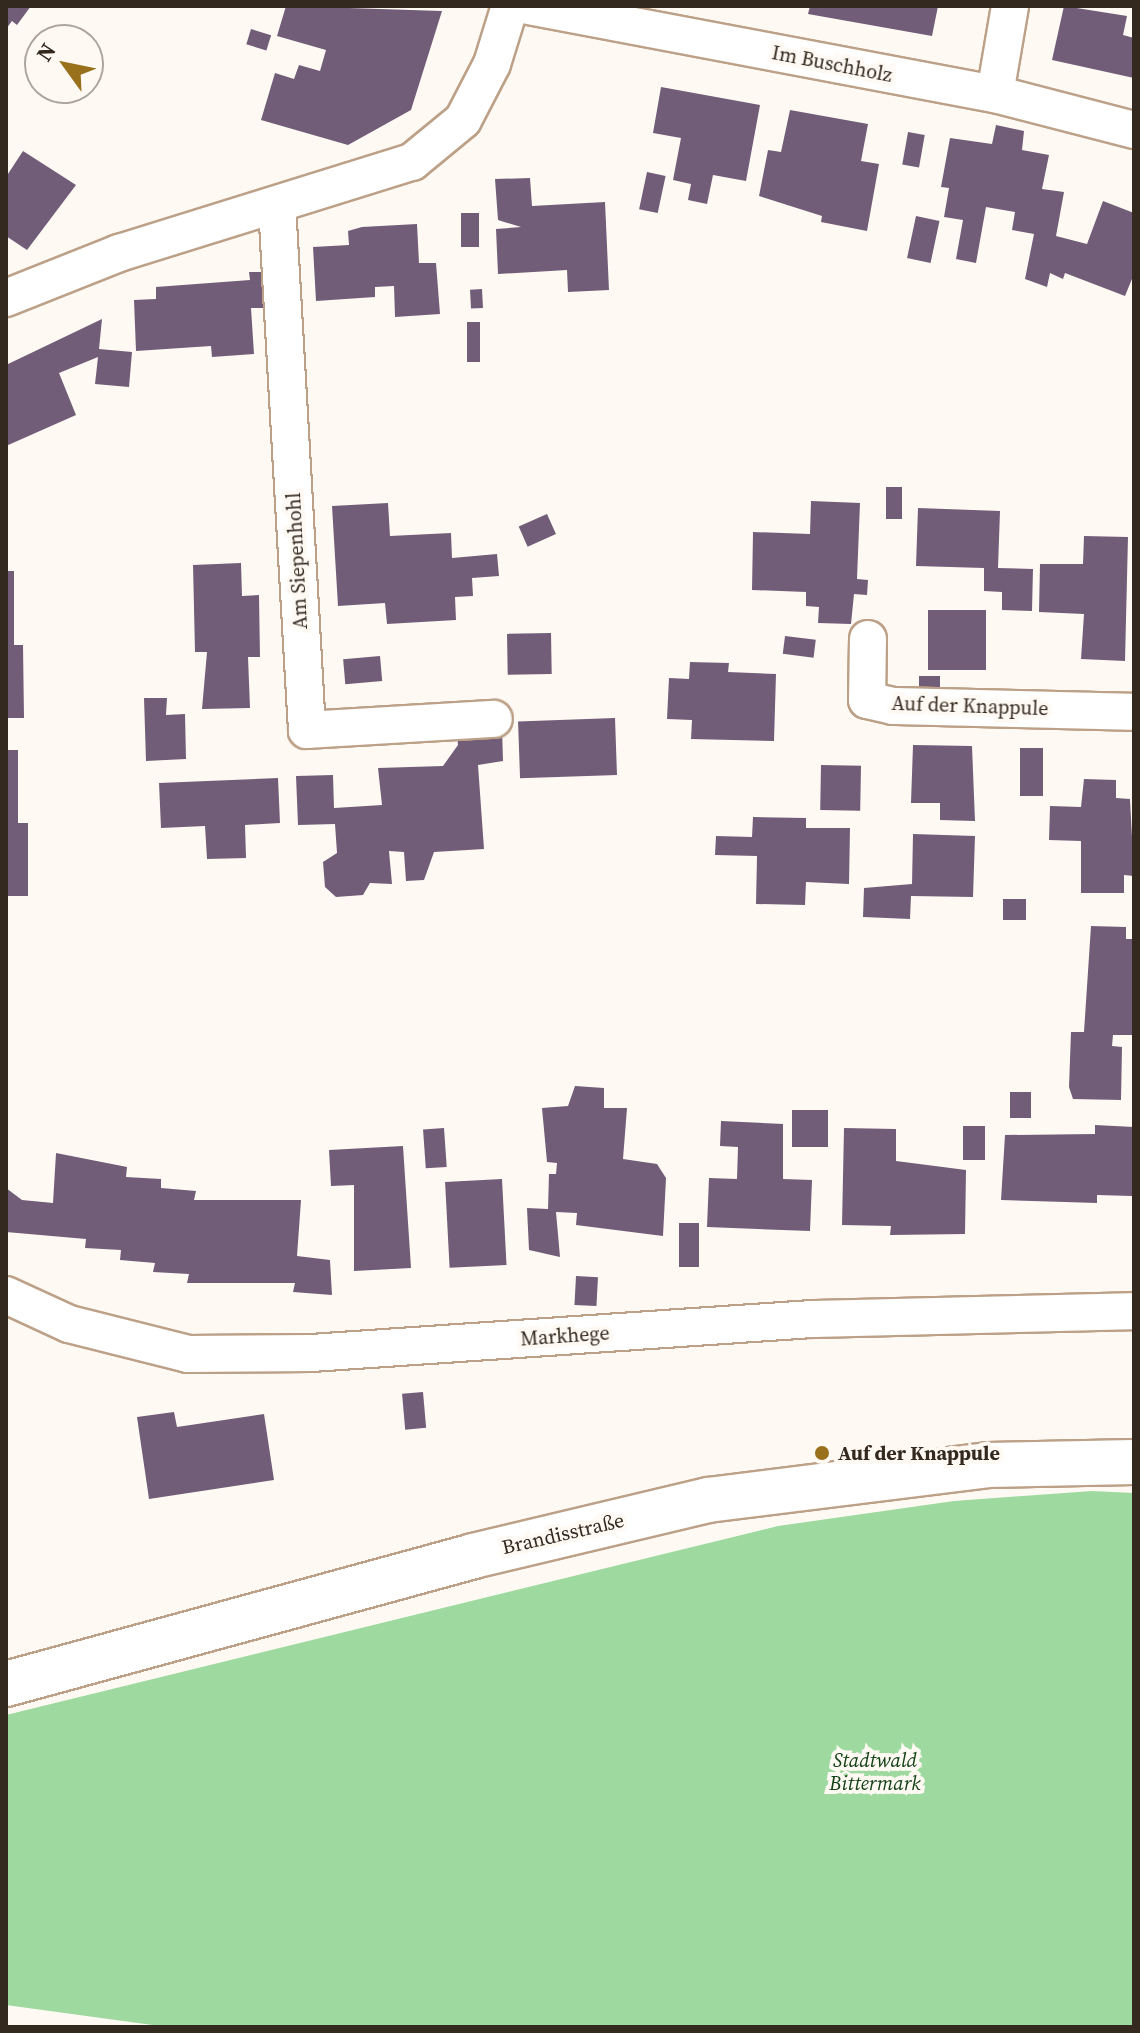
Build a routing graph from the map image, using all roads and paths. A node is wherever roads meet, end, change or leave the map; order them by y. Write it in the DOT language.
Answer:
graph roads {
  1 [pos="510,6"];
  2 [pos="528,6"];
  3 [pos="1010,6"];
  4 [pos="995,94"];
  5 [pos="1134,130"];
  6 [pos="277,205"];
  7 [pos="6,298"];
  8 [pos="868,639"];
  9 [pos="1134,712"];
  10 [pos="494,719"];
  11 [pos="6,1295"];
  12 [pos="1134,1311"];
  13 [pos="1134,1462"];
  14 [pos="6,1684"];
  1 -- 6 [label="street"];
  2 -- 4 [label="street, Im Buschholz"];
  3 -- 4 [label="street"];
  4 -- 5 [label="street, Im Buschholz"];
  6 -- 7 [label="street"];
  6 -- 10 [label="street, Am Siepenhohl"];
  8 -- 9 [label="street, Auf der Knappule"];
  11 -- 12 [label="street, Markhege"];
  13 -- 14 [label="street, Brandisstraße"];
}
